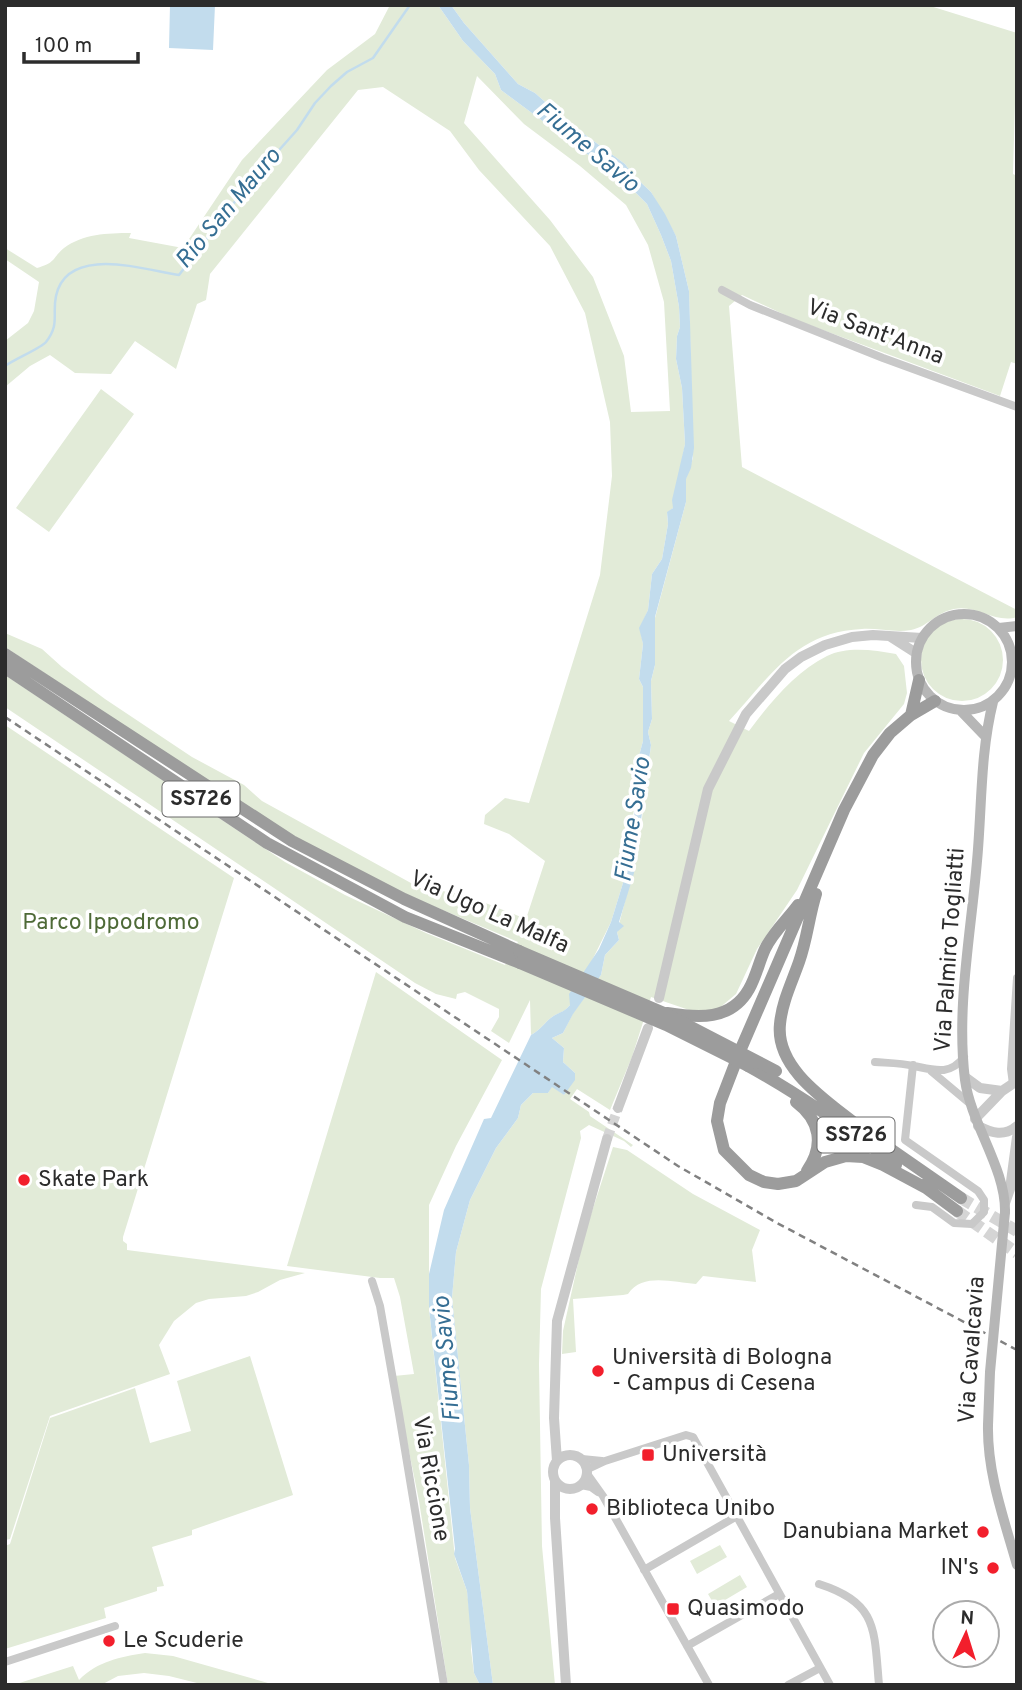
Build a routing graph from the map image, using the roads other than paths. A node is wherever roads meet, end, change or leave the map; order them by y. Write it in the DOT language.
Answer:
graph roads {
  1 [pos="722,290"];
  2 [pos="1017,407"];
  3 [pos="1017,626"];
  4 [pos="999,628"];
  5 [pos="891,636"];
  6 [pos="922,638"];
  7 [pos="1015,652"];
  8 [pos="916,653"];
  9 [pos="5,654"];
  10 [pos="5,668"];
  11 [pos="919,680"];
  12 [pos="935,701"];
  13 [pos="993,702"];
  14 [pos="960,710"];
  15 [pos="911,715"];
  16 [pos="984,735"];
  17 [pos="844,810"];
  18 [pos="816,878"];
  19 [pos="520,957"];
  20 [pos="1017,978"];
  21 [pos="659,999"];
  22 [pos="664,1013"];
  23 [pos="648,1028"];
  24 [pos="964,1057"];
  25 [pos="875,1062"];
  26 [pos="913,1065"];
  27 [pos="748,1066"];
  28 [pos="931,1071"];
  29 [pos="965,1077"];
  30 [pos="944,1082"];
  31 [pos="1015,1082"];
  32 [pos="1002,1091"];
  33 [pos="968,1102"];
  34 [pos="618,1108"];
  35 [pos="976,1123"];
  36 [pos="1017,1126"];
  37 [pos="863,1130"];
  38 [pos="1017,1137"];
  39 [pos="607,1139"];
  40 [pos="805,1174"];
  41 [pos="926,1188"];
  42 [pos="961,1198"];
  43 [pos="916,1205"];
  44 [pos="1005,1207"];
  45 [pos="957,1211"];
  46 [pos="372,1281"];
  47 [pos="555,1431"];
  48 [pos="571,1454"];
  49 [pos="582,1459"];
  50 [pos="557,1461"];
  51 [pos="605,1461"];
  52 [pos="588,1472"];
  53 [pos="555,1480"];
  54 [pos="582,1486"];
  55 [pos="567,1489"];
  56 [pos="603,1496"];
  57 [pos="554,1510"];
  58 [pos="737,1516"];
  59 [pos="1017,1565"];
  60 [pos="644,1570"];
  61 [pos="819,1584"];
  62 [pos="779,1594"];
  63 [pos="115,1626"];
  64 [pos="687,1646"];
  65 [pos="5,1662"];
  66 [pos="820,1668"];
  67 [pos="444,1685"];
  68 [pos="566,1685"];
  69 [pos="709,1685"];
  70 [pos="788,1685"];
  71 [pos="830,1685"];
  72 [pos="879,1685"];
  1 -- 2 [label="street, Via Sant'Anna"];
  3 -- 4 [label="main road"];
  4 -- 6 [label="main road"];
  4 -- 7 [label="main road"];
  5 -- 6 [label="street"];
  5 -- 8 [label="street"];
  5 -- 21 [label="street"];
  6 -- 8 [label="main road"];
  7 -- 13 [label="main road"];
  8 -- 11 [label="main road"];
  9 -- 19 [label="highway, Via Ugo La Malfa / SS726"];
  10 -- 19 [label="highway, Via Ugo La Malfa / SS726"];
  11 -- 12 [label="main road"];
  11 -- 15 [label="highway"];
  12 -- 14 [label="main road"];
  12 -- 15 [label="highway"];
  13 -- 14 [label="main road"];
  13 -- 16 [label="main road, Via Palmiro Togliatti"];
  14 -- 16 [label="main road"];
  15 -- 17 [label="highway"];
  16 -- 24 [label="main road, Via Palmiro Togliatti"];
  17 -- 18 [label="highway"];
  17 -- 37 [label="highway"];
  18 -- 22 [label="highway, bridge"];
  18 -- 40 [label="highway"];
  19 -- 22 [label="highway, Via Ugo La Malfa / SS726, bridge"];
  19 -- 27 [label="highway, Via Ugo La Malfa / SS726, bridge"];
  20 -- 31 [label="street"];
  22 -- 37 [label="highway, Via Ugo La Malfa / SS726, bridge"];
  23 -- 34 [label="street"];
  24 -- 28 [label="street"];
  24 -- 29 [label="main road, Via Palmiro Togliatti"];
  25 -- 26 [label="street"];
  26 -- 28 [label="street"];
  26 -- 43 [label="street"];
  27 -- 40 [label="highway"];
  27 -- 41 [label="highway, Via Ugo La Malfa / SS726"];
  28 -- 30 [label="street"];
  29 -- 30 [label="street"];
  29 -- 32 [label="street"];
  29 -- 33 [label="main road, Via Palmiro Togliatti"];
  30 -- 33 [label="street"];
  31 -- 32 [label="street"];
  32 -- 35 [label="street"];
  33 -- 35 [label="main road, Via Palmiro Togliatti"];
  35 -- 36 [label="street"];
  35 -- 44 [label="main road, Via Palmiro Togliatti"];
  37 -- 42 [label="highway, Via Ugo La Malfa / SS726"];
  38 -- 44 [label="street, Via Cavalcavia"];
  39 -- 47 [label="street"];
  40 -- 41 [label="highway"];
  41 -- 45 [label="highway, Via Ugo La Malfa / SS726"];
  44 -- 59 [label="main road, Via Cavalcavia, bridge"];
  46 -- 67 [label="street, Via Riccione"];
  47 -- 48 [label="street"];
  47 -- 50 [label="street"];
  48 -- 49 [label="street"];
  48 -- 50 [label="street"];
  49 -- 51 [label="street"];
  49 -- 52 [label="street"];
  50 -- 53 [label="street"];
  51 -- 52 [label="street"];
  51 -- 58 [label="street"];
  52 -- 54 [label="street"];
  52 -- 56 [label="street"];
  53 -- 55 [label="street"];
  53 -- 57 [label="street"];
  54 -- 55 [label="street"];
  54 -- 56 [label="street"];
  55 -- 57 [label="street"];
  56 -- 60 [label="street"];
  57 -- 68 [label="street"];
  58 -- 60 [label="street"];
  58 -- 62 [label="street"];
  60 -- 64 [label="street"];
  61 -- 72 [label="street"];
  62 -- 64 [label="street"];
  62 -- 66 [label="street"];
  63 -- 65 [label="street"];
  64 -- 69 [label="street"];
  66 -- 70 [label="street"];
  66 -- 71 [label="street"];
}
